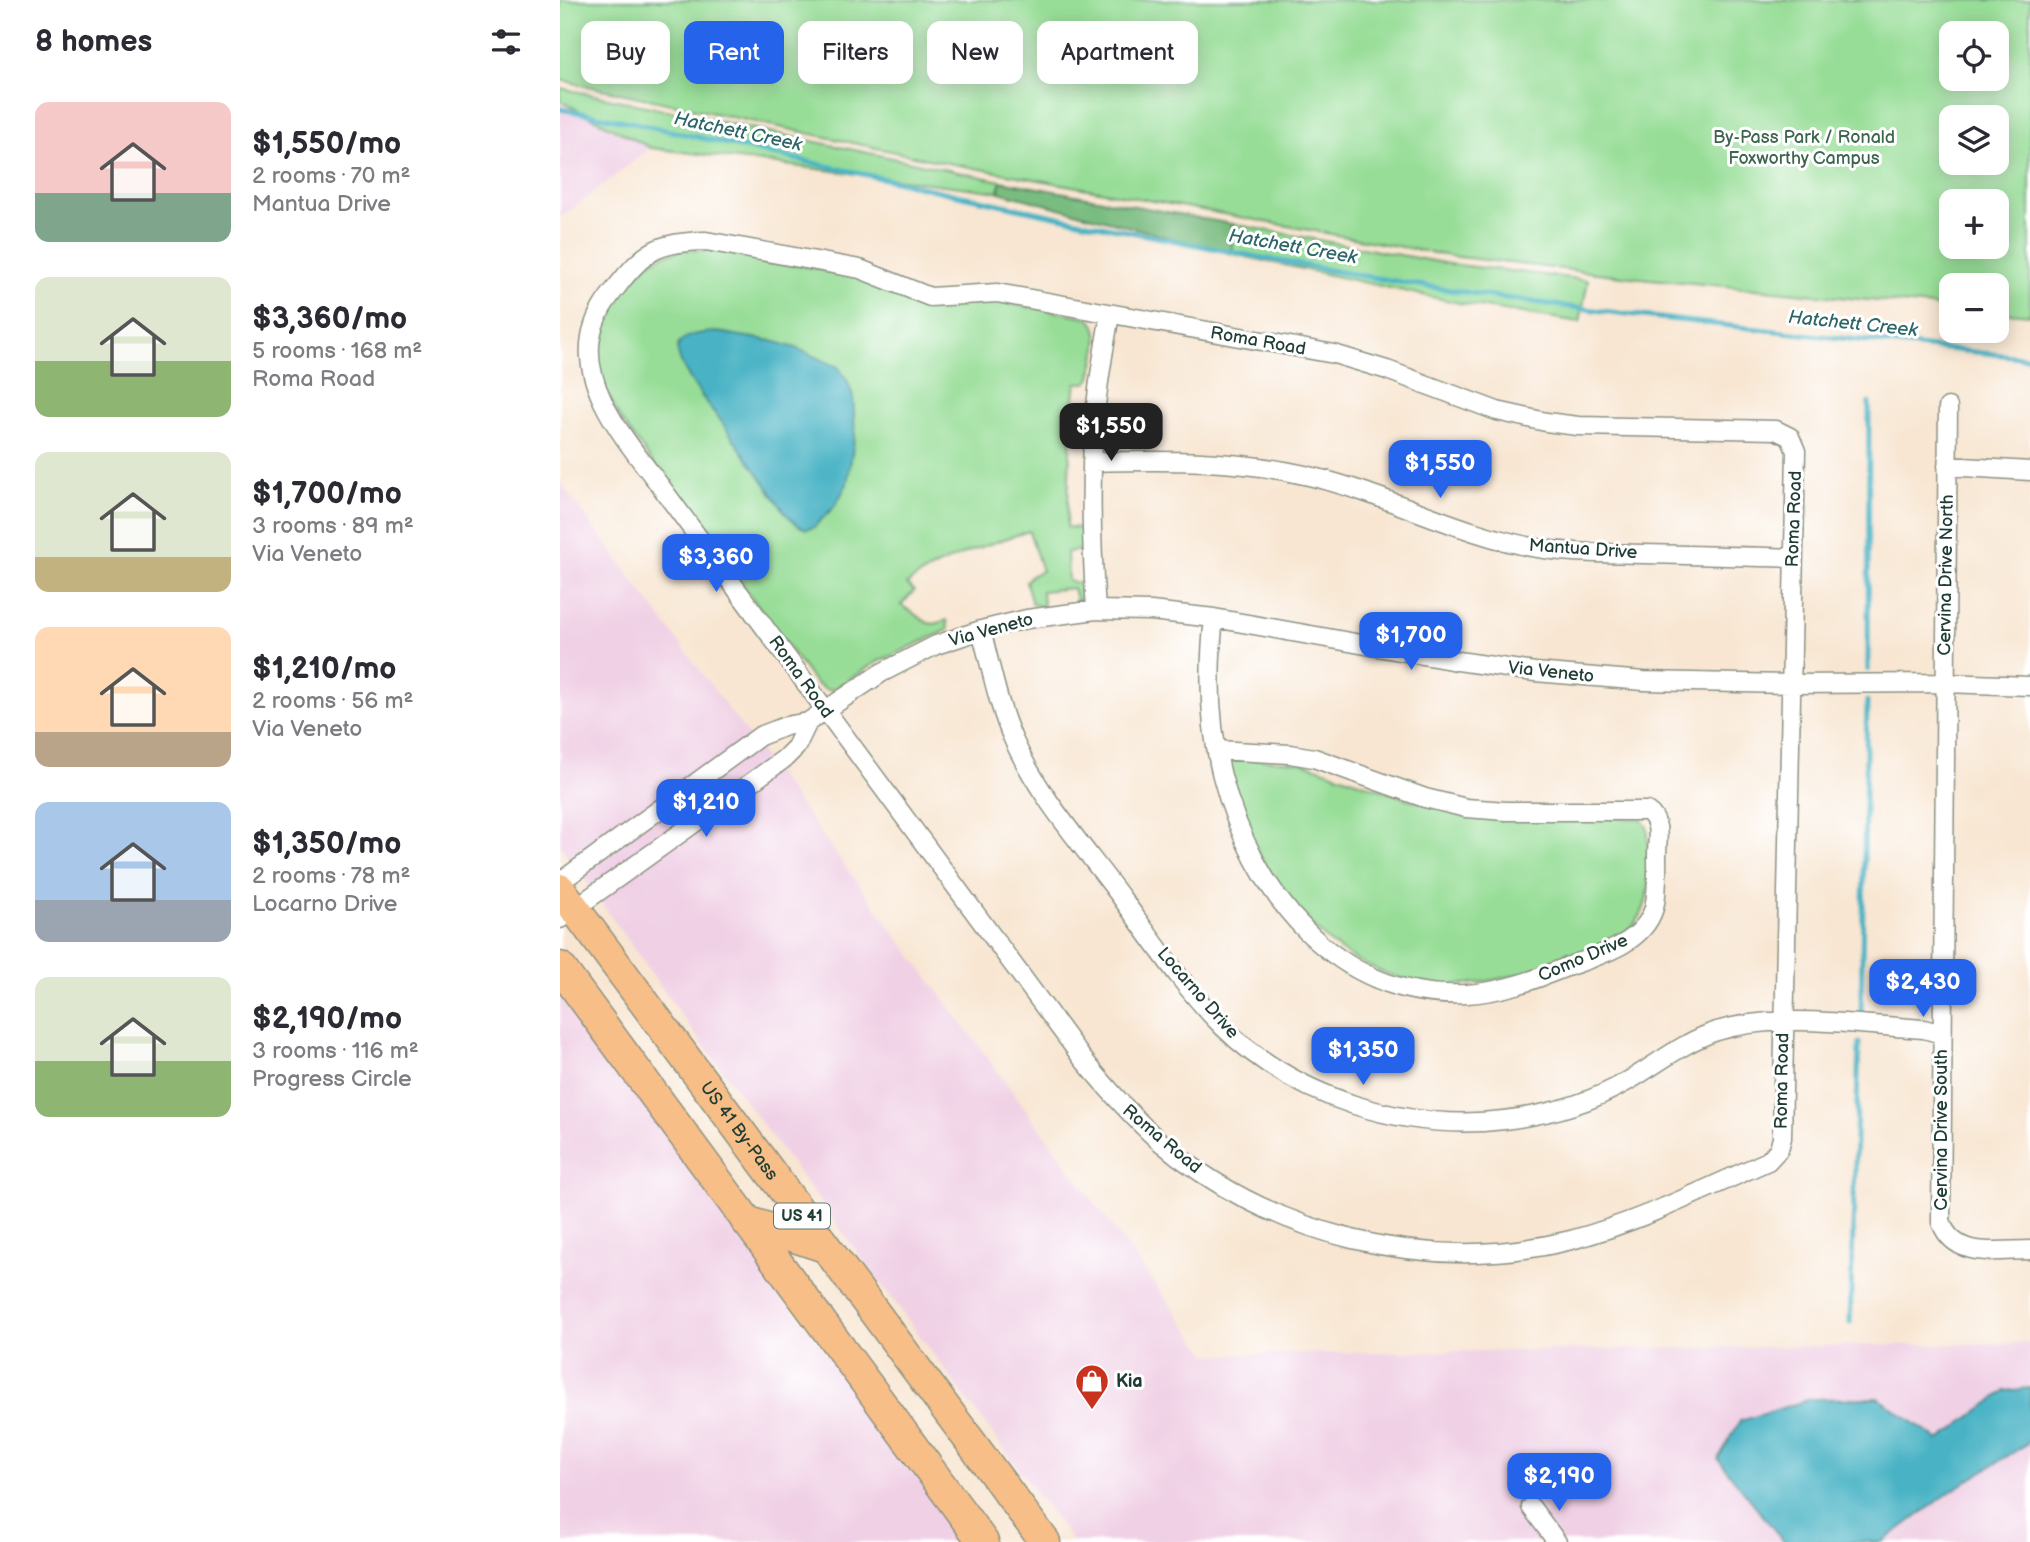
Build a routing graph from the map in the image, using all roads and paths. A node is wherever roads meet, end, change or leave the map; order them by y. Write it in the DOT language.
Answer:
graph roads {
  1 [pos="1110,314"];
  2 [pos="1948,407"];
  3 [pos="1092,462"];
  4 [pos="1947,466"];
  5 [pos="2030,471"];
  6 [pos="1792,558"];
  7 [pos="1096,610"];
  8 [pos="1214,618"];
  9 [pos="981,630"];
  10 [pos="1945,683"];
  11 [pos="1790,684"];
  12 [pos="2030,686"];
  13 [pos="826,710"];
  14 [pos="808,722"];
  15 [pos="1217,750"];
  16 [pos="560,882"];
  17 [pos="565,906"];
  18 [pos="560,967"];
  19 [pos="1783,1021"];
  20 [pos="1942,1034"];
  21 [pos="746,1221"];
  22 [pos="825,1247"];
  23 [pos="2030,1250"];
  24 [pos="883,1406"];
  25 [pos="1531,1507"];
  26 [pos="983,1542"];
  27 [pos="1001,1542"];
  28 [pos="1045,1542"];
  29 [pos="1557,1542"];
  1 -- 3 [label="street"];
  1 -- 6 [label="street, Roma Road"];
  1 -- 13 [label="street, Roma Road"];
  2 -- 4 [label="street, Cervina Drive North"];
  3 -- 6 [label="street, Mantua Drive"];
  3 -- 7 [label="street"];
  4 -- 5 [label="street"];
  4 -- 10 [label="street, Cervina Drive North"];
  6 -- 11 [label="street, Roma Road"];
  7 -- 8 [label="street, Via Veneto"];
  7 -- 9 [label="street, Via Veneto"];
  8 -- 11 [label="street, Via Veneto"];
  8 -- 15 [label="street, Como Drive"];
  9 -- 13 [label="street, Via Veneto"];
  9 -- 19 [label="street, Locarno Drive"];
  10 -- 11 [label="street, Via Veneto"];
  10 -- 12 [label="street, Via Veneto"];
  10 -- 20 [label="street, Cervina Drive South"];
  11 -- 19 [label="street, Roma Road"];
  13 -- 14 [label="street, Via Veneto"];
  13 -- 19 [label="street, Roma Road"];
  14 -- 16 [label="street, Via Veneto"];
  14 -- 17 [label="street, Via Veneto"];
  15 -- 15 [label="street, Como Drive"];
  17 -- 22 [label="main road, US 41 By-Pass / US 41"];
  18 -- 21 [label="main road, US 41"];
  19 -- 20 [label="street, Locarno Drive"];
  20 -- 23 [label="street, Cervina Drive South"];
  21 -- 22 [label="main road"];
  21 -- 24 [label="main road, US 41"];
  22 -- 28 [label="main road, US 41 By-Pass / US 41"];
  24 -- 26 [label="main road, US 41"];
  24 -- 27 [label="main road"];
  25 -- 29 [label="street"];
}
